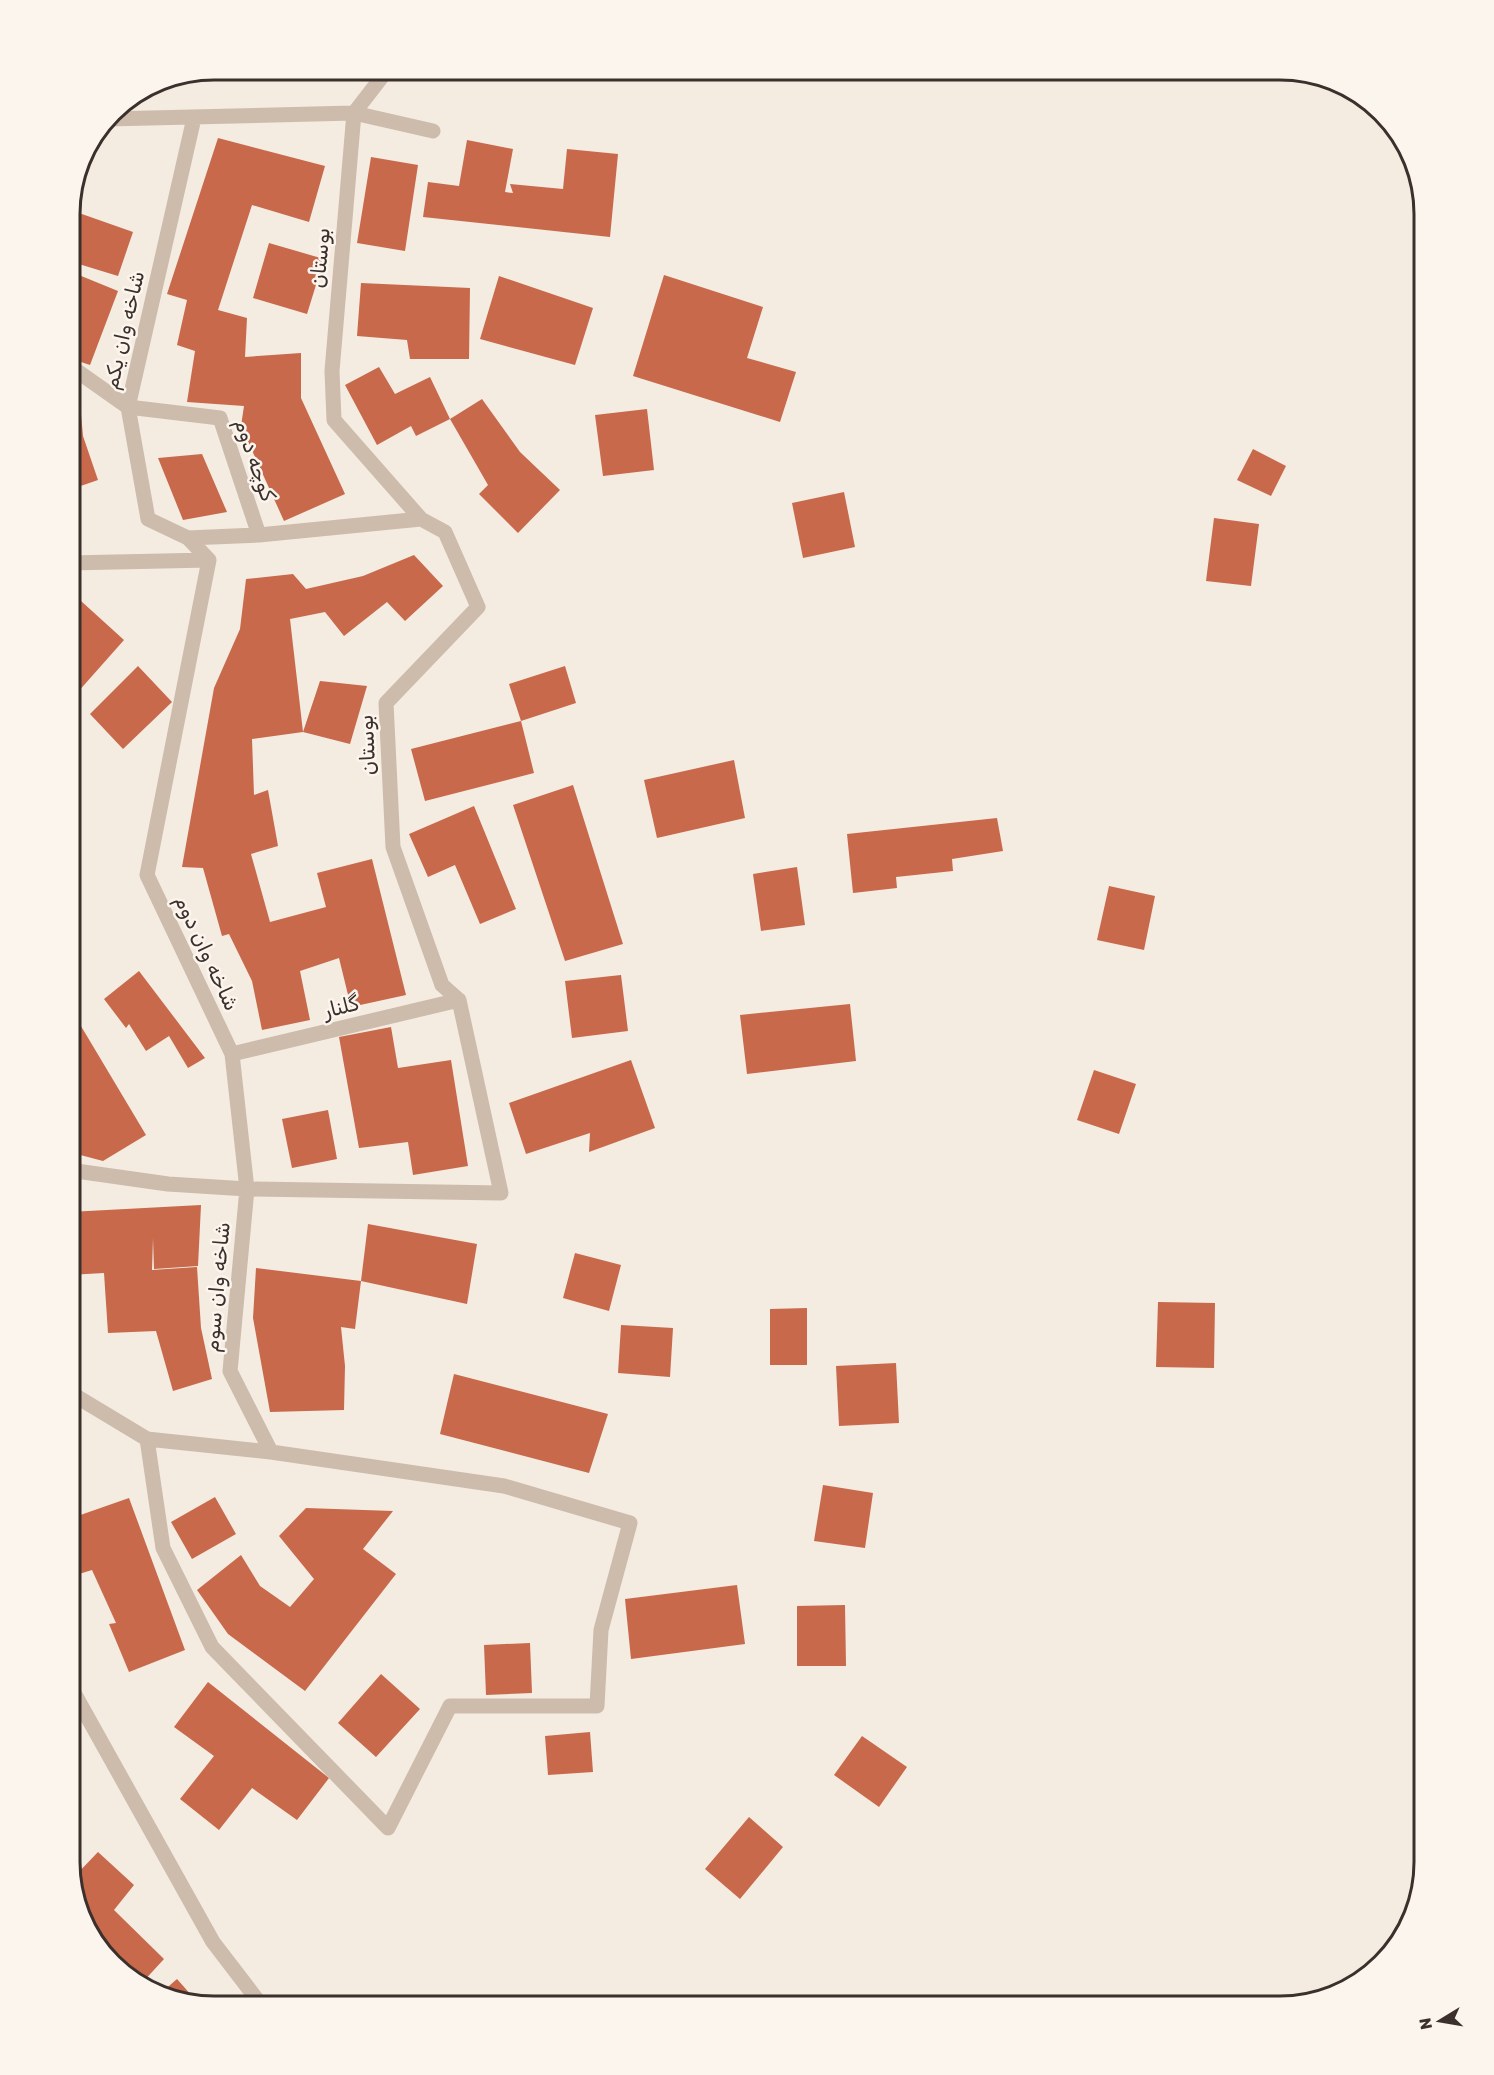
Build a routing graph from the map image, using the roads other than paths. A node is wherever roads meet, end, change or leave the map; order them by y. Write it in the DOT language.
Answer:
graph roads {
  1 [pos="380,80"];
  2 [pos="354,113"];
  3 [pos="120,118"];
  4 [pos="194,118"];
  5 [pos="433,131"];
  6 [pos="80,374"];
  7 [pos="128,407"];
  8 [pos="421,519"];
  9 [pos="259,535"];
  10 [pos="188,538"];
  11 [pos="209,560"];
  12 [pos="80,563"];
  13 [pos="459,1000"];
  14 [pos="232,1054"];
  15 [pos="80,1172"];
  16 [pos="247,1189"];
  17 [pos="80,1399"];
  18 [pos="147,1439"];
  19 [pos="271,1452"];
  20 [pos="80,1704"];
  21 [pos="254,1995"];
  1 -- 2 [label="street"];
  2 -- 4 [label="street"];
  2 -- 5 [label="street"];
  2 -- 8 [label="street, بوستان"];
  3 -- 4 [label="street"];
  4 -- 7 [label="street, شاخه وان یکم"];
  6 -- 7 [label="street"];
  7 -- 9 [label="street, کوچه دوم"];
  7 -- 10 [label="street, شاخه وان یکم"];
  8 -- 9 [label="street"];
  8 -- 13 [label="street, بوستان"];
  9 -- 10 [label="street"];
  10 -- 11 [label="street, شاخه وان یکم"];
  11 -- 12 [label="street"];
  11 -- 14 [label="street, شاخه وان دوم"];
  13 -- 14 [label="street, گلنار"];
  13 -- 16 [label="street, بوستان"];
  14 -- 16 [label="street, شاخه وان دوم"];
  15 -- 16 [label="street"];
  16 -- 19 [label="street, شاخه وان سوم"];
  17 -- 18 [label="street"];
  18 -- 19 [label="street"];
  18 -- 19 [label="street"];
  20 -- 21 [label="street"];
}
